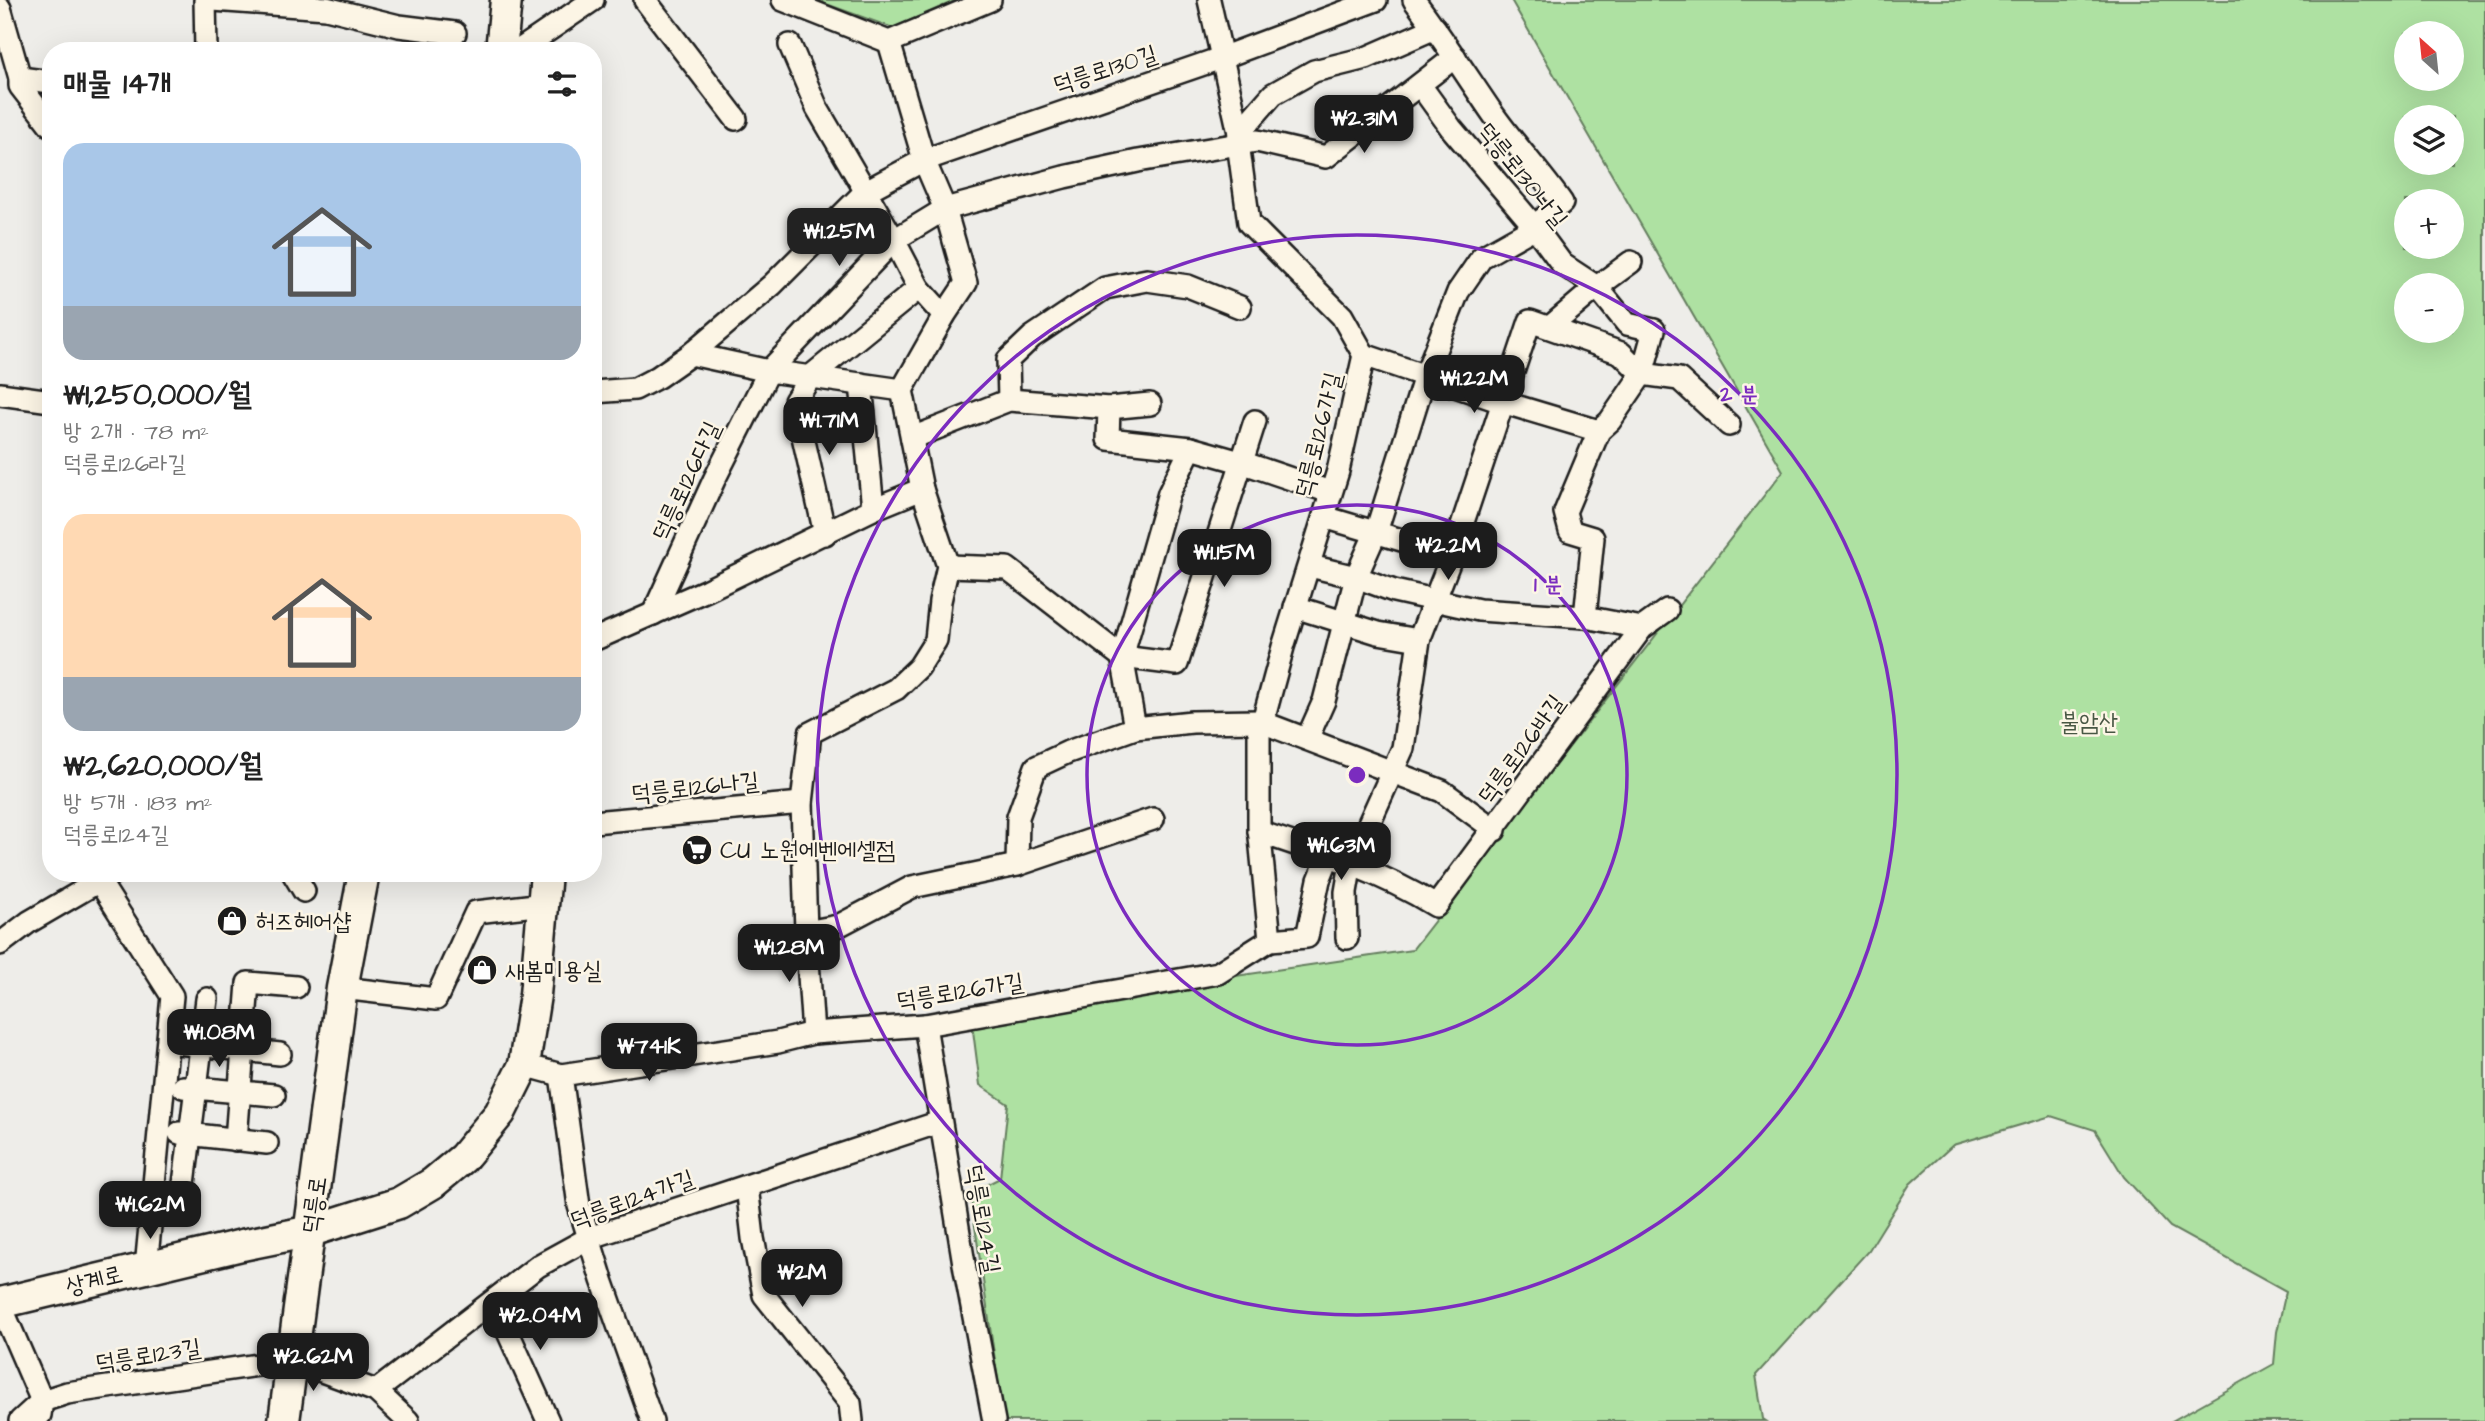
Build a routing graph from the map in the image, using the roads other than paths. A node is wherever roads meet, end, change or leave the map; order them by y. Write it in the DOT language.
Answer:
graph roads {
  1 [pos="205,0"];
  2 [pos="214,0"];
  3 [pos="506,0"];
  4 [pos="593,0"];
  5 [pos="645,0"];
  6 [pos="783,0"];
  7 [pos="990,0"];
  8 [pos="1209,0"];
  9 [pos="1376,0"];
  10 [pos="1413,0"];
  11 [pos="0,8"];
  12 [pos="1435,28"];
  13 [pos="455,33"];
  14 [pos="206,42"];
  15 [pos="501,42"];
  16 [pos="531,42"];
  17 [pos="889,42"];
  18 [pos="790,45"];
  19 [pos="1455,57"];
  20 [pos="1221,58"];
  21 [pos="42,82"];
  22 [pos="13,84"];
  23 [pos="1420,85"];
  24 [pos="42,116"];
  25 [pos="736,119"];
  26 [pos="1238,138"];
  27 [pos="924,160"];
  28 [pos="866,191"];
  29 [pos="945,209"];
  30 [pos="1534,226"];
  31 [pos="894,240"];
  32 [pos="1631,262"];
  33 [pos="919,288"];
  34 [pos="1597,288"];
  35 [pos="1240,307"];
  36 [pos="944,316"];
  37 [pos="1550,327"];
  38 [pos="691,354"];
  39 [pos="1364,355"];
  40 [pos="769,371"];
  41 [pos="1642,374"];
  42 [pos="811,376"];
  43 [pos="1425,376"];
  44 [pos="862,384"];
  45 [pos="902,390"];
  46 [pos="602,392"];
  47 [pos="0,394"];
  48 [pos="42,400"];
  49 [pos="1009,400"];
  50 [pos="1502,402"];
  51 [pos="1150,404"];
  52 [pos="1109,408"];
  53 [pos="1255,421"];
  54 [pos="1728,425"];
  55 [pos="1599,431"];
  56 [pos="912,438"];
  57 [pos="1191,448"];
  58 [pos="1244,463"];
  59 [pos="922,489"];
  60 [pos="1330,492"];
  61 [pos="873,509"];
  62 [pos="1324,517"];
  63 [pos="1377,532"];
  64 [pos="825,534"];
  65 [pos="1452,555"];
  66 [pos="948,566"];
  67 [pos="1310,566"];
  68 [pos="1356,577"];
  69 [pos="1433,601"];
  70 [pos="1295,607"];
  71 [pos="1667,610"];
  72 [pos="653,614"];
  73 [pos="1585,617"];
  74 [pos="1343,622"];
  75 [pos="1642,628"];
  76 [pos="602,636"];
  77 [pos="1419,640"];
  78 [pos="1122,657"];
  79 [pos="1259,721"];
  80 [pos="1135,729"];
  81 [pos="1307,739"];
  82 [pos="1392,770"];
  83 [pos="802,803"];
  84 [pos="1153,819"];
  85 [pos="602,821"];
  86 [pos="1495,830"];
  87 [pos="1259,832"];
  88 [pos="1329,855"];
  89 [pos="1351,863"];
  90 [pos="1017,865"];
  91 [pos="97,882"];
  92 [pos="109,882"];
  93 [pos="362,882"];
  94 [pos="545,882"];
  95 [pos="544,904"];
  96 [pos="806,932"];
  97 [pos="1347,938"];
  98 [pos="1270,940"];
  99 [pos="1,942"];
  100 [pos="296,988"];
  101 [pos="342,988"];
  102 [pos="207,999"];
  103 [pos="925,1026"];
  104 [pos="813,1033"];
  105 [pos="167,1042"];
  106 [pos="201,1046"];
  107 [pos="243,1050"];
  108 [pos="280,1054"];
  109 [pos="524,1065"];
  110 [pos="561,1075"];
  111 [pos="163,1085"];
  112 [pos="195,1088"];
  113 [pos="240,1092"];
  114 [pos="274,1095"];
  115 [pos="940,1122"];
  116 [pos="159,1130"];
  117 [pos="190,1134"];
  118 [pos="236,1140"];
  119 [pos="267,1143"];
  120 [pos="747,1186"];
  121 [pos="183,1192"];
  122 [pos="311,1231"];
  123 [pos="589,1238"];
  124 [pos="146,1268"];
  125 [pos="494,1301"];
  126 [pos="0,1303"];
  127 [pos="292,1360"];
  128 [pos="376,1391"];
  129 [pos="41,1411"];
  130 [pos="20,1421"];
  131 [pos="284,1421"];
  132 [pos="408,1421"];
  133 [pos="548,1421"];
  134 [pos="652,1421"];
  135 [pos="852,1421"];
  136 [pos="993,1421"];
  1 -- 14 [label="street"];
  2 -- 13 [label="street"];
  3 -- 15 [label="main road"];
  4 -- 16 [label="street"];
  5 -- 25 [label="street"];
  6 -- 17 [label="street"];
  7 -- 17 [label="street"];
  8 -- 20 [label="street"];
  9 -- 20 [label="street, 덕릉로130길"];
  10 -- 12 [label="street, 덕릉로130나길"];
  11 -- 22 [label="street"];
  12 -- 19 [label="street, 덕릉로130나길"];
  12 -- 26 [label="street"];
  17 -- 27 [label="street"];
  18 -- 28 [label="street"];
  19 -- 23 [label="street"];
  19 -- 30 [label="street, 덕릉로130나길"];
  20 -- 26 [label="street"];
  20 -- 27 [label="street, 덕릉로130길"];
  21 -- 22 [label="street"];
  22 -- 24 [label="street"];
  23 -- 26 [label="street"];
  23 -- 30 [label="street, 덕릉로130나길"];
  26 -- 29 [label="street"];
  26 -- 39 [label="street"];
  27 -- 28 [label="street, 덕릉로130길"];
  27 -- 29 [label="street"];
  28 -- 31 [label="street"];
  28 -- 38 [label="street, 덕릉로130길"];
  29 -- 31 [label="street, 덕릉로126다길"];
  29 -- 36 [label="street"];
  30 -- 34 [label="street, 덕릉로130나길"];
  30 -- 43 [label="street"];
  31 -- 33 [label="street"];
  31 -- 40 [label="street, 덕릉로126다길"];
  32 -- 34 [label="street"];
  33 -- 36 [label="street"];
  33 -- 42 [label="street"];
  34 -- 37 [label="street"];
  34 -- 41 [label="street, 덕릉로130나길"];
  35 -- 49 [label="street"];
  36 -- 45 [label="street"];
  37 -- 41 [label="street"];
  37 -- 50 [label="street"];
  38 -- 40 [label="street"];
  38 -- 46 [label="street, 덕릉로130길"];
  39 -- 43 [label="street"];
  39 -- 60 [label="street, 덕릉로126가길"];
  40 -- 42 [label="street"];
  40 -- 72 [label="street, 덕릉로126다길"];
  41 -- 54 [label="street"];
  41 -- 55 [label="street"];
  42 -- 44 [label="street"];
  42 -- 64 [label="street"];
  43 -- 50 [label="street"];
  43 -- 63 [label="street"];
  44 -- 45 [label="street"];
  44 -- 61 [label="street"];
  45 -- 56 [label="street"];
  47 -- 48 [label="street"];
  49 -- 52 [label="street"];
  49 -- 56 [label="street"];
  50 -- 55 [label="street"];
  50 -- 65 [label="street"];
  51 -- 52 [label="street"];
  52 -- 57 [label="street"];
  53 -- 58 [label="street"];
  55 -- 73 [label="street"];
  56 -- 59 [label="street"];
  57 -- 58 [label="street"];
  57 -- 78 [label="street"];
  58 -- 60 [label="street"];
  58 -- 78 [label="street"];
  59 -- 61 [label="street"];
  59 -- 66 [label="street"];
  60 -- 62 [label="street, 덕릉로126가길"];
  61 -- 64 [label="street"];
  62 -- 63 [label="street"];
  62 -- 67 [label="street, 덕릉로126가길"];
  63 -- 65 [label="street"];
  63 -- 68 [label="street"];
  64 -- 72 [label="street"];
  65 -- 69 [label="street"];
  66 -- 78 [label="street"];
  66 -- 83 [label="street"];
  67 -- 68 [label="street"];
  67 -- 70 [label="street, 덕릉로126가길"];
  68 -- 69 [label="street"];
  68 -- 74 [label="street"];
  69 -- 73 [label="street"];
  69 -- 77 [label="street"];
  70 -- 74 [label="street"];
  70 -- 79 [label="street, 덕릉로126가길"];
  71 -- 75 [label="street, 덕릉로126바길"];
  72 -- 76 [label="street"];
  73 -- 75 [label="street"];
  74 -- 77 [label="street"];
  74 -- 81 [label="street"];
  75 -- 86 [label="street, 덕릉로126바길"];
  77 -- 82 [label="street"];
  78 -- 80 [label="street"];
  79 -- 80 [label="street"];
  79 -- 81 [label="street, 덕릉로126바길"];
  79 -- 87 [label="street, 덕릉로126가길"];
  80 -- 90 [label="street"];
  81 -- 82 [label="street, 덕릉로126바길"];
  82 -- 86 [label="street, 덕릉로126바길"];
  82 -- 89 [label="street"];
  83 -- 85 [label="street, 덕릉로126나길"];
  83 -- 96 [label="street"];
  84 -- 90 [label="street"];
  86 -- 89 [label="street"];
  87 -- 88 [label="street"];
  87 -- 98 [label="street, 덕릉로126가길"];
  88 -- 89 [label="street"];
  88 -- 98 [label="street, 덕릉로126가길"];
  89 -- 97 [label="street"];
  90 -- 96 [label="street"];
  91 -- 99 [label="street"];
  92 -- 105 [label="street"];
  93 -- 101 [label="main road, 덕릉로"];
  94 -- 95 [label="main road, 상계로"];
  95 -- 101 [label="street"];
  95 -- 109 [label="main road, 상계로"];
  96 -- 104 [label="street"];
  98 -- 103 [label="street, 덕릉로126가길"];
  100 -- 107 [label="street"];
  101 -- 122 [label="main road, 덕릉로"];
  102 -- 106 [label="street"];
  103 -- 104 [label="street, 덕릉로126가길"];
  103 -- 115 [label="street, 덕릉로124길"];
  104 -- 110 [label="street, 덕릉로126가길"];
  105 -- 106 [label="street"];
  105 -- 111 [label="street"];
  106 -- 107 [label="street"];
  106 -- 112 [label="street"];
  107 -- 108 [label="street"];
  107 -- 113 [label="street"];
  109 -- 110 [label="street, 덕릉로126가길"];
  109 -- 122 [label="main road, 상계로"];
  110 -- 123 [label="street"];
  111 -- 112 [label="street"];
  111 -- 116 [label="street"];
  112 -- 113 [label="street"];
  112 -- 117 [label="street"];
  113 -- 114 [label="street"];
  113 -- 118 [label="street"];
  115 -- 120 [label="street, 덕릉로124가길"];
  115 -- 136 [label="street, 덕릉로124길"];
  116 -- 117 [label="street"];
  116 -- 124 [label="street"];
  117 -- 118 [label="street"];
  117 -- 121 [label="street"];
  118 -- 119 [label="street"];
  120 -- 123 [label="street, 덕릉로124가길"];
  120 -- 135 [label="street"];
  122 -- 124 [label="main road, 상계로"];
  122 -- 127 [label="main road, 덕릉로"];
  123 -- 125 [label="street, 덕릉로124가길"];
  123 -- 134 [label="street"];
  124 -- 126 [label="main road, 상계로"];
  125 -- 128 [label="street, 덕릉로124가길"];
  125 -- 133 [label="street"];
  126 -- 129 [label="street"];
  127 -- 128 [label="street"];
  127 -- 129 [label="street, 덕릉로123길"];
  127 -- 131 [label="main road, 덕릉로"];
  128 -- 132 [label="street"];
  129 -- 130 [label="street, 덕릉로123길"];
}
